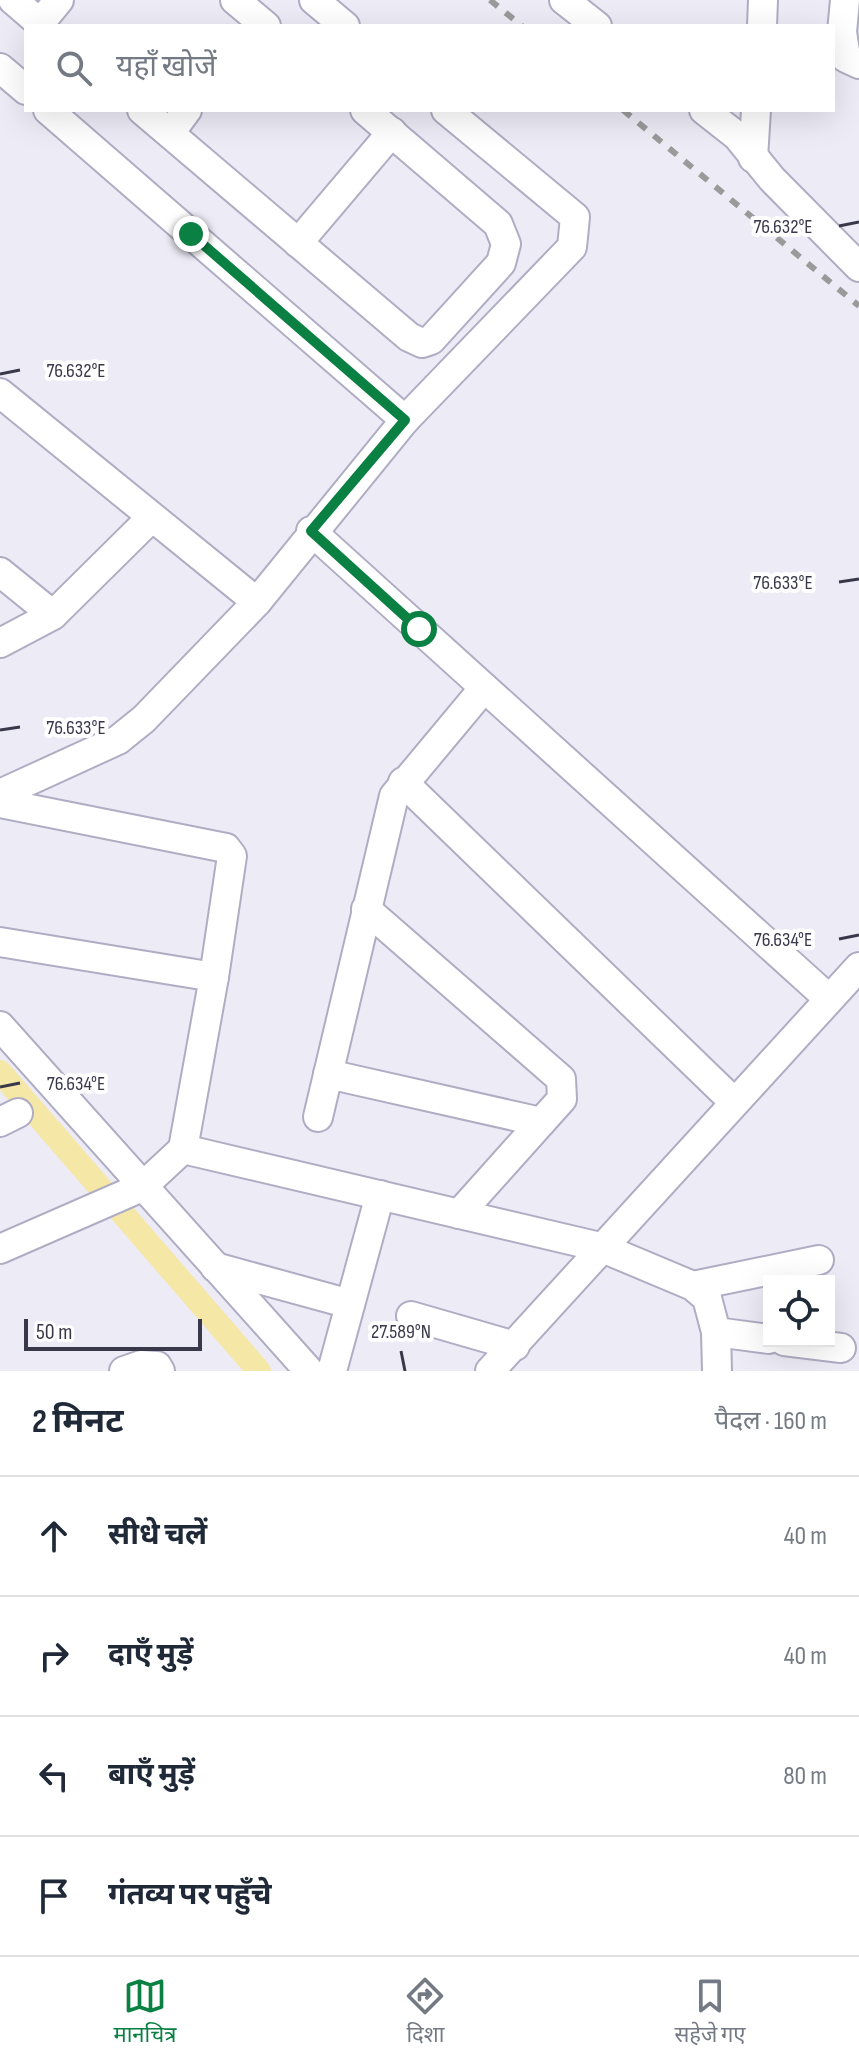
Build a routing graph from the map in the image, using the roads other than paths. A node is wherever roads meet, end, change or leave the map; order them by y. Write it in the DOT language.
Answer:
graph roads {
  1 [pos="13,0"];
  2 [pos="59,0"];
  3 [pos="235,0"];
  4 [pos="314,0"];
  5 [pos="564,0"];
  6 [pos="763,0"];
  7 [pos="845,0"];
  8 [pos="258,23"];
  9 [pos="42,24"];
  10 [pos="343,24"];
  11 [pos="594,24"];
  12 [pos="762,24"];
  13 [pos="859,64"];
  14 [pos="0,68"];
  15 [pos="24,88"];
  16 [pos="50,112"];
  17 [pos="144,112"];
  18 [pos="186,112"];
  19 [pos="367,112"];
  20 [pos="448,112"];
  21 [pos="707,112"];
  22 [pos="756,112"];
  23 [pos="392,132"];
  24 [pos="170,133"];
  25 [pos="753,158"];
  26 [pos="298,243"];
  27 [pos="859,267"];
  28 [pos="0,393"];
  29 [pos="405,420"];
  30 [pos="150,519"];
  31 [pos="311,531"];
  32 [pos="0,572"];
  33 [pos="257,602"];
  34 [pos="53,615"];
  35 [pos="0,643"];
  36 [pos="484,688"];
  37 [pos="403,782"];
  38 [pos="0,794"];
  39 [pos="0,803"];
  40 [pos="366,909"];
  41 [pos="0,942"];
  42 [pos="859,967"];
  43 [pos="214,977"];
  44 [pos="829,999"];
  45 [pos="0,1026"];
  46 [pos="328,1074"];
  47 [pos="734,1102"];
  48 [pos="318,1117"];
  49 [pos="541,1122"];
  50 [pos="183,1149"];
  51 [pos="129,1193"];
  52 [pos="380,1195"];
  53 [pos="459,1214"];
  54 [pos="600,1247"];
  55 [pos="0,1249"];
  56 [pos="819,1260"];
  57 [pos="215,1267"];
  58 [pos="693,1286"];
  59 [pos="350,1304"];
  60 [pos="411,1316"];
  61 [pos="716,1332"];
  62 [pos="763,1338"];
  63 [pos="515,1346"];
  64 [pos="833,1347"];
  65 [pos="841,1348"];
  66 [pos="124,1371"];
  67 [pos="160,1371"];
  68 [pos="309,1371"];
  69 [pos="332,1371"];
  70 [pos="490,1371"];
  71 [pos="717,1371"];
  1 -- 9 [label="street"];
  2 -- 9 [label="street"];
  3 -- 8 [label="street"];
  4 -- 10 [label="street"];
  5 -- 11 [label="street"];
  6 -- 12 [label="street"];
  7 -- 13 [label="street"];
  14 -- 15 [label="street"];
  16 -- 29 [label="street"];
  17 -- 24 [label="street"];
  18 -- 24 [label="street"];
  19 -- 23 [label="street"];
  20 -- 29 [label="street"];
  21 -- 25 [label="street"];
  22 -- 25 [label="street"];
  23 -- 26 [label="street"];
  23 -- 26 [label="street"];
  24 -- 26 [label="street"];
  25 -- 27 [label="street"];
  28 -- 30 [label="street"];
  29 -- 31 [label="street"];
  30 -- 33 [label="street"];
  30 -- 34 [label="street"];
  31 -- 33 [label="street"];
  31 -- 36 [label="street"];
  32 -- 34 [label="street"];
  33 -- 38 [label="street"];
  34 -- 35 [label="street"];
  36 -- 37 [label="street"];
  36 -- 44 [label="street"];
  37 -- 40 [label="street"];
  37 -- 47 [label="street"];
  39 -- 43 [label="street"];
  40 -- 46 [label="street"];
  40 -- 49 [label="street"];
  41 -- 43 [label="street"];
  42 -- 44 [label="street"];
  43 -- 50 [label="street"];
  44 -- 47 [label="street"];
  45 -- 51 [label="street"];
  46 -- 48 [label="street"];
  46 -- 49 [label="street"];
  47 -- 54 [label="street"];
  49 -- 53 [label="street"];
  50 -- 51 [label="street"];
  50 -- 52 [label="street"];
  51 -- 55 [label="street"];
  51 -- 57 [label="street"];
  52 -- 53 [label="street"];
  52 -- 59 [label="street"];
  53 -- 54 [label="street"];
  54 -- 58 [label="street"];
  54 -- 63 [label="street"];
  56 -- 58 [label="street"];
  57 -- 59 [label="street"];
  57 -- 68 [label="street"];
  58 -- 61 [label="street"];
  59 -- 69 [label="street"];
  60 -- 63 [label="street"];
  61 -- 62 [label="street"];
  61 -- 71 [label="street"];
  63 -- 70 [label="street"];
  64 -- 65 [label="street"];
  66 -- 67 [label="street"];
}
